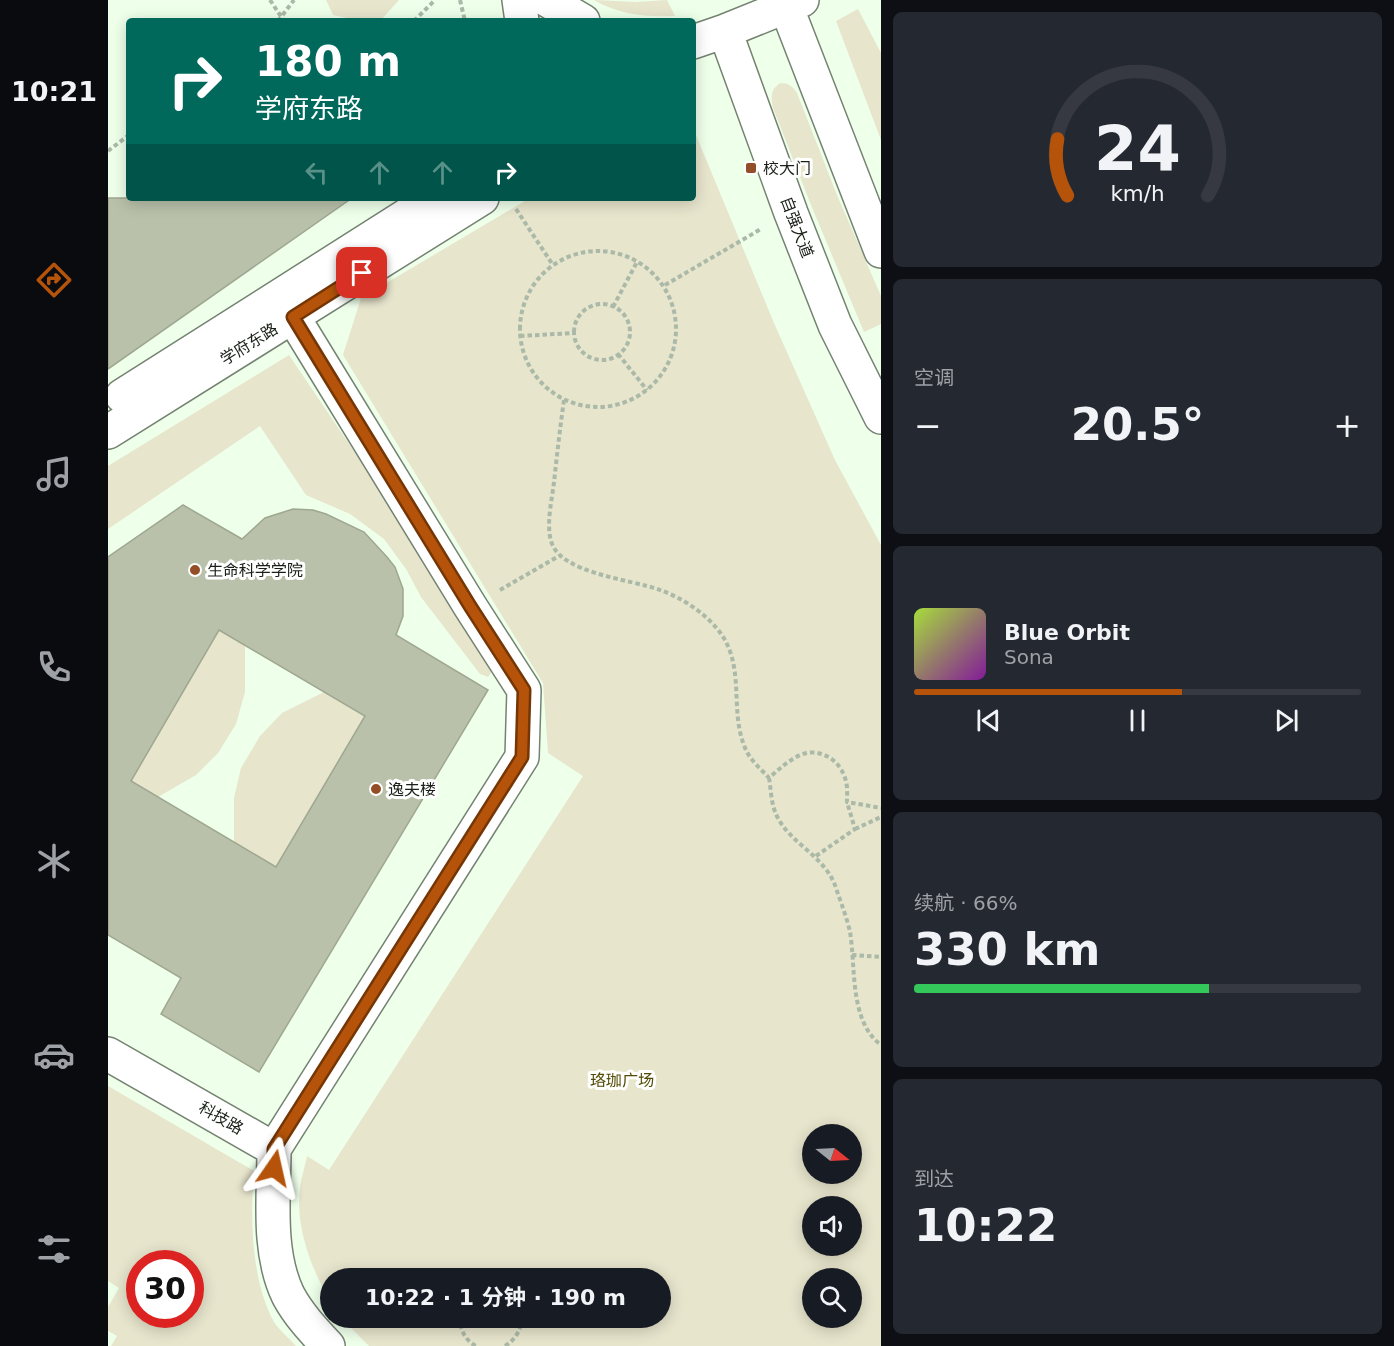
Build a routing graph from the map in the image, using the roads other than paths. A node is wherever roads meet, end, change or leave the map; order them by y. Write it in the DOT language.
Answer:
graph roads {
  1 [pos="519,0"];
  2 [pos="547,0"];
  3 [pos="794,3"];
  4 [pos="522,18"];
  5 [pos="578,18"];
  6 [pos="725,32"];
  7 [pos="696,41"];
  8 [pos="429,201"];
  9 [pos="477,201"];
  10 [pos="881,251"];
  11 [pos="293,317"];
  12 [pos="108,405"];
  13 [pos="881,417"];
  14 [pos="108,432"];
  15 [pos="108,1054"];
  16 [pos="274,1149"];
  17 [pos="328,1346"];
  1 -- 4 [label="street"];
  2 -- 5 [label="street"];
  3 -- 6 [label="street"];
  3 -- 10 [label="street"];
  6 -- 7 [label="street"];
  6 -- 13 [label="street, 自强大道"];
  8 -- 12 [label="street, 学府东路"];
  9 -- 11 [label="street, 学府东路"];
  11 -- 14 [label="street, 学府东路"];
  11 -- 16 [label="street"];
  15 -- 16 [label="street, 科技路"];
  16 -- 17 [label="street"];
}
